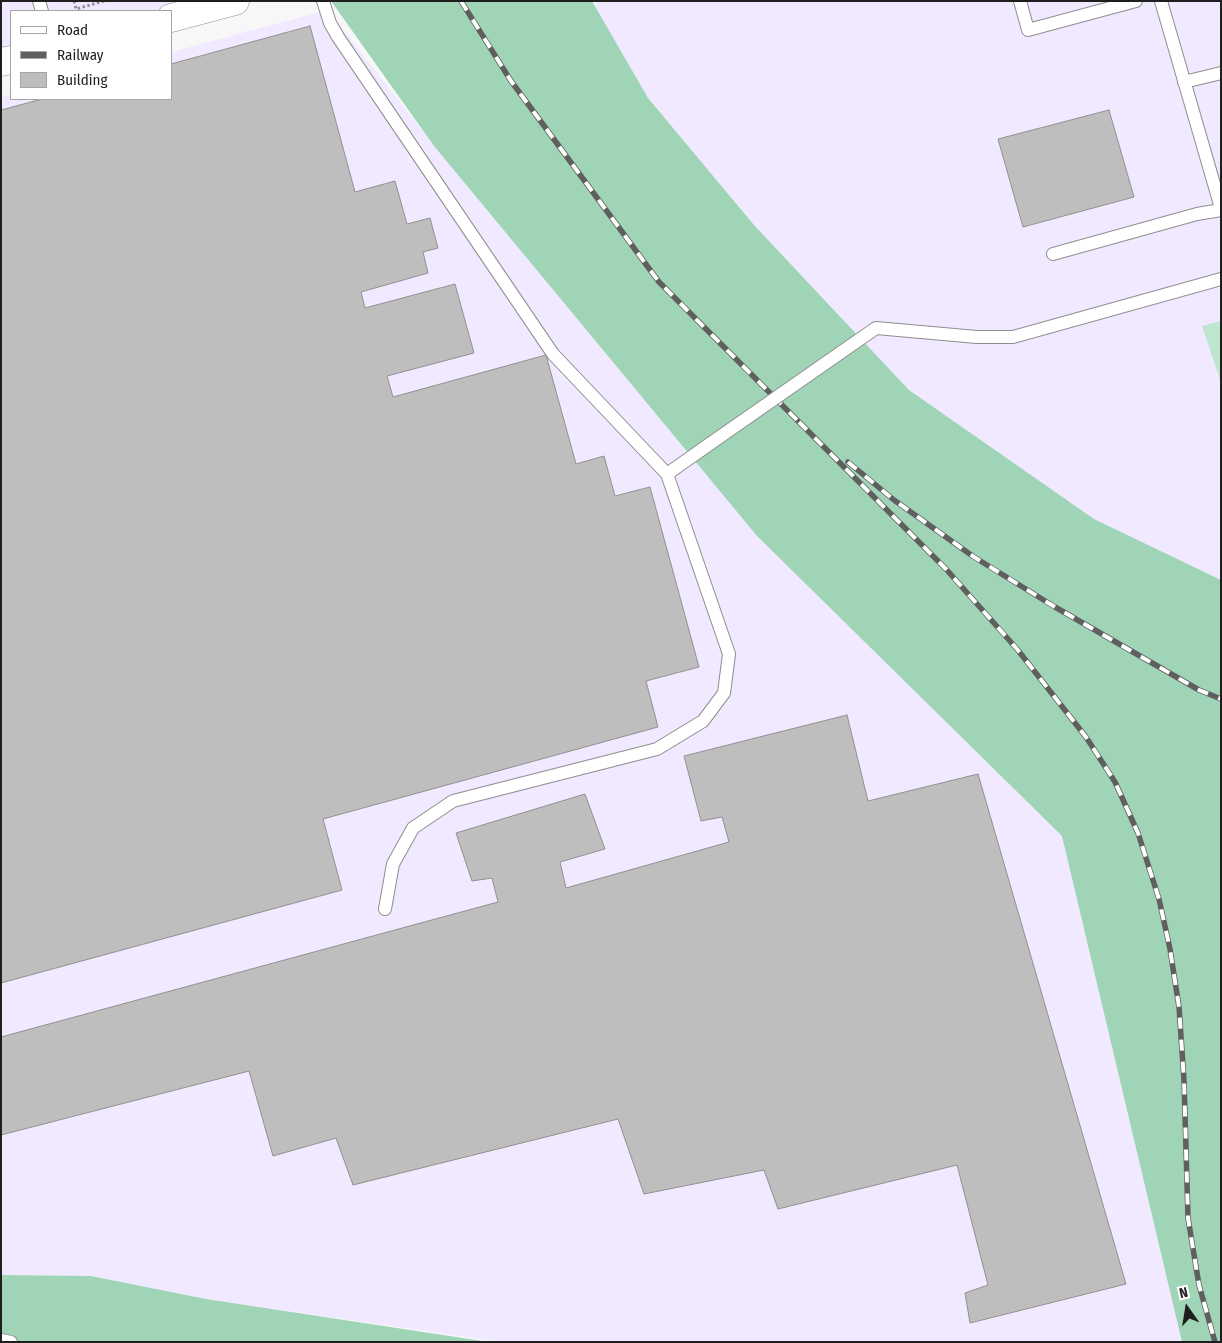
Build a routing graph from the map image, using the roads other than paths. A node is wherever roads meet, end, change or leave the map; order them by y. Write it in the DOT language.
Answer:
graph roads {
  1 [pos="234,1"];
  2 [pos="323,1"];
  3 [pos="1020,1"];
  4 [pos="1136,1"];
  5 [pos="1161,1"];
  6 [pos="190,6"];
  7 [pos="172,17"];
  8 [pos="1221,73"];
  9 [pos="1184,82"];
  10 [pos="1221,209"];
  11 [pos="1053,254"];
  12 [pos="1221,279"];
  13 [pos="667,474"];
  14 [pos="385,909"];
  15 [pos="1,1340"];
  16 [pos="11,1342"];
  1 -- 6 [label="main road"];
  2 -- 13 [label="lane"];
  3 -- 4 [label="lane"];
  5 -- 9 [label="lane"];
  6 -- 7 [label="main road"];
  8 -- 9 [label="lane"];
  9 -- 10 [label="lane"];
  10 -- 11 [label="lane"];
  12 -- 13 [label="lane, bridge"];
  13 -- 14 [label="lane"];
  15 -- 16 [label="lane"];
}
